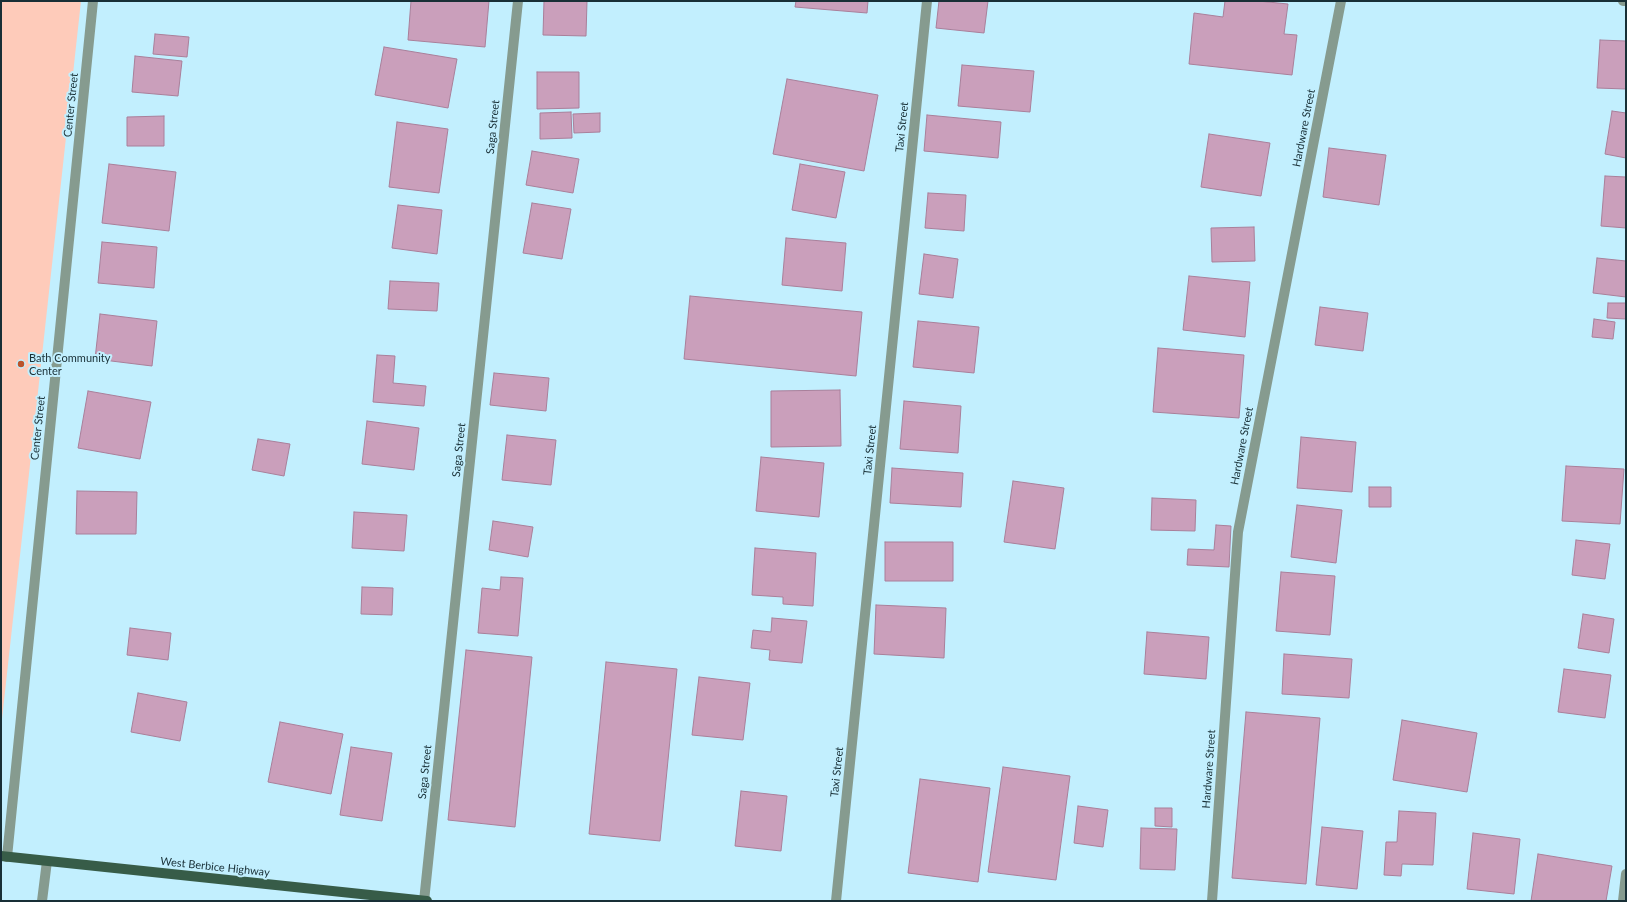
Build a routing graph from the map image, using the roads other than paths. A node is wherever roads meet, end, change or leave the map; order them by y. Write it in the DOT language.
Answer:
graph roads {
  1 [pos="94,1"];
  2 [pos="518,1"];
  3 [pos="927,1"];
  4 [pos="1341,1"];
  5 [pos="4,857"];
  6 [pos="47,861"];
  7 [pos="1626,874"];
  8 [pos="42,901"];
  9 [pos="425,901"];
  10 [pos="836,901"];
  11 [pos="1212,901"];
  12 [pos="1623,901"];
  1 -- 5 [label="street, Center Street"];
  2 -- 9 [label="street, Saga Street"];
  3 -- 10 [label="street, Taxi Street"];
  4 -- 11 [label="street, Hardware Street"];
  5 -- 6 [label="main road, West Berbice Highway"];
  6 -- 8 [label="street"];
  6 -- 9 [label="main road, West Berbice Highway"];
  7 -- 12 [label="street"];
}
